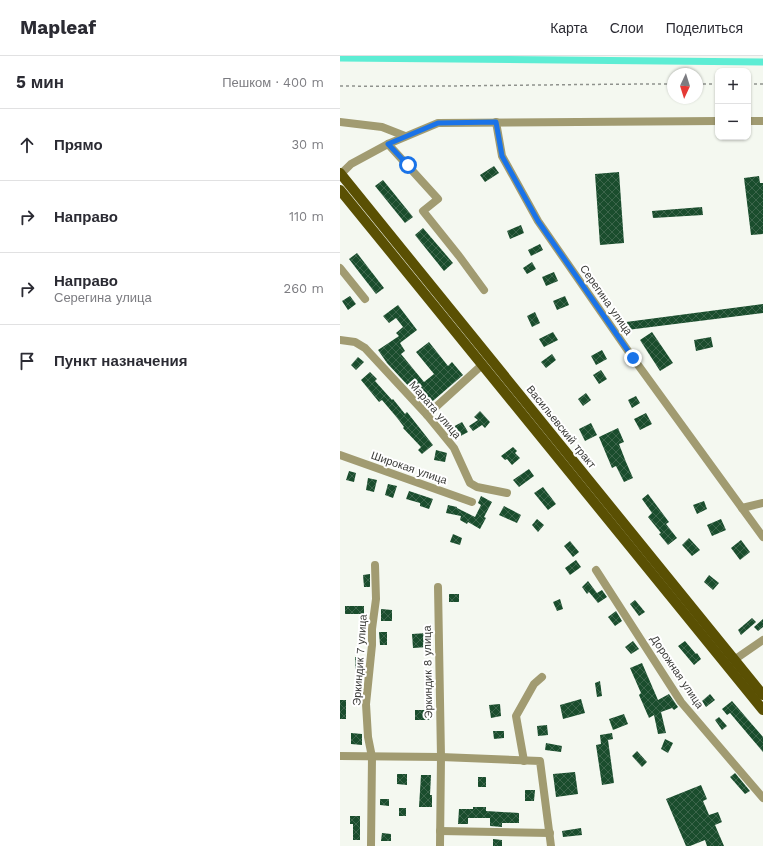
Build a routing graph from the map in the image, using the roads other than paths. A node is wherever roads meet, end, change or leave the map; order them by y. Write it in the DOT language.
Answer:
graph roads {
  1 [pos="763,120"];
  2 [pos="715,121"];
  3 [pos="751,121"];
  4 [pos="340,122"];
  5 [pos="496,122"];
  6 [pos="405,136"];
  7 [pos="388,144"];
  8 [pos="340,174"];
  9 [pos="340,190"];
  10 [pos="340,268"];
  11 [pos="484,290"];
  12 [pos="365,299"];
  13 [pos="340,340"];
  14 [pos="482,365"];
  15 [pos="427,415"];
  16 [pos="340,455"];
  17 [pos="508,493"];
  18 [pos="472,502"];
  19 [pos="763,503"];
  20 [pos="742,508"];
  21 [pos="763,537"];
  22 [pos="375,565"];
  23 [pos="596,570"];
  24 [pos="438,586"];
  25 [pos="763,640"];
  26 [pos="734,660"];
  27 [pos="542,677"];
  28 [pos="763,695"];
  29 [pos="763,710"];
  30 [pos="340,756"];
  31 [pos="372,756"];
  32 [pos="441,757"];
  33 [pos="524,761"];
  34 [pos="763,798"];
  35 [pos="440,831"];
  36 [pos="550,833"];
  37 [pos="371,846"];
  38 [pos="440,846"];
  39 [pos="551,846"];
  1 -- 3 [label="street"];
  2 -- 5 [label="street"];
  4 -- 6 [label="street"];
  5 -- 6 [label="street"];
  5 -- 20 [label="street, Серегина улица"];
  6 -- 7 [label="street"];
  7 -- 8 [label="street"];
  7 -- 11 [label="street"];
  8 -- 26 [label="main road, Васильевский тракт"];
  9 -- 14 [label="main road, Васильевский тракт"];
  10 -- 12 [label="street"];
  13 -- 15 [label="street, Марата улица"];
  14 -- 15 [label="street"];
  14 -- 29 [label="main road, Васильевский тракт"];
  15 -- 17 [label="street, Марата улица"];
  16 -- 18 [label="street, Широкая улица"];
  19 -- 20 [label="street"];
  20 -- 21 [label="street, Серегина улица"];
  22 -- 31 [label="street, Эркиндик 7 улица"];
  23 -- 34 [label="street, Дорожная улица"];
  24 -- 32 [label="street, Эркиндик 8 улица"];
  25 -- 26 [label="street"];
  26 -- 28 [label="main road, Васильевский тракт"];
  27 -- 33 [label="street"];
  30 -- 31 [label="street"];
  31 -- 32 [label="street"];
  31 -- 37 [label="street, Эркиндик 7 улица"];
  32 -- 33 [label="street"];
  32 -- 35 [label="street, Эркиндик 8 улица"];
  33 -- 36 [label="street"];
  35 -- 36 [label="street"];
  35 -- 38 [label="street, Эркиндик 8 улица"];
  36 -- 39 [label="street"];
}
